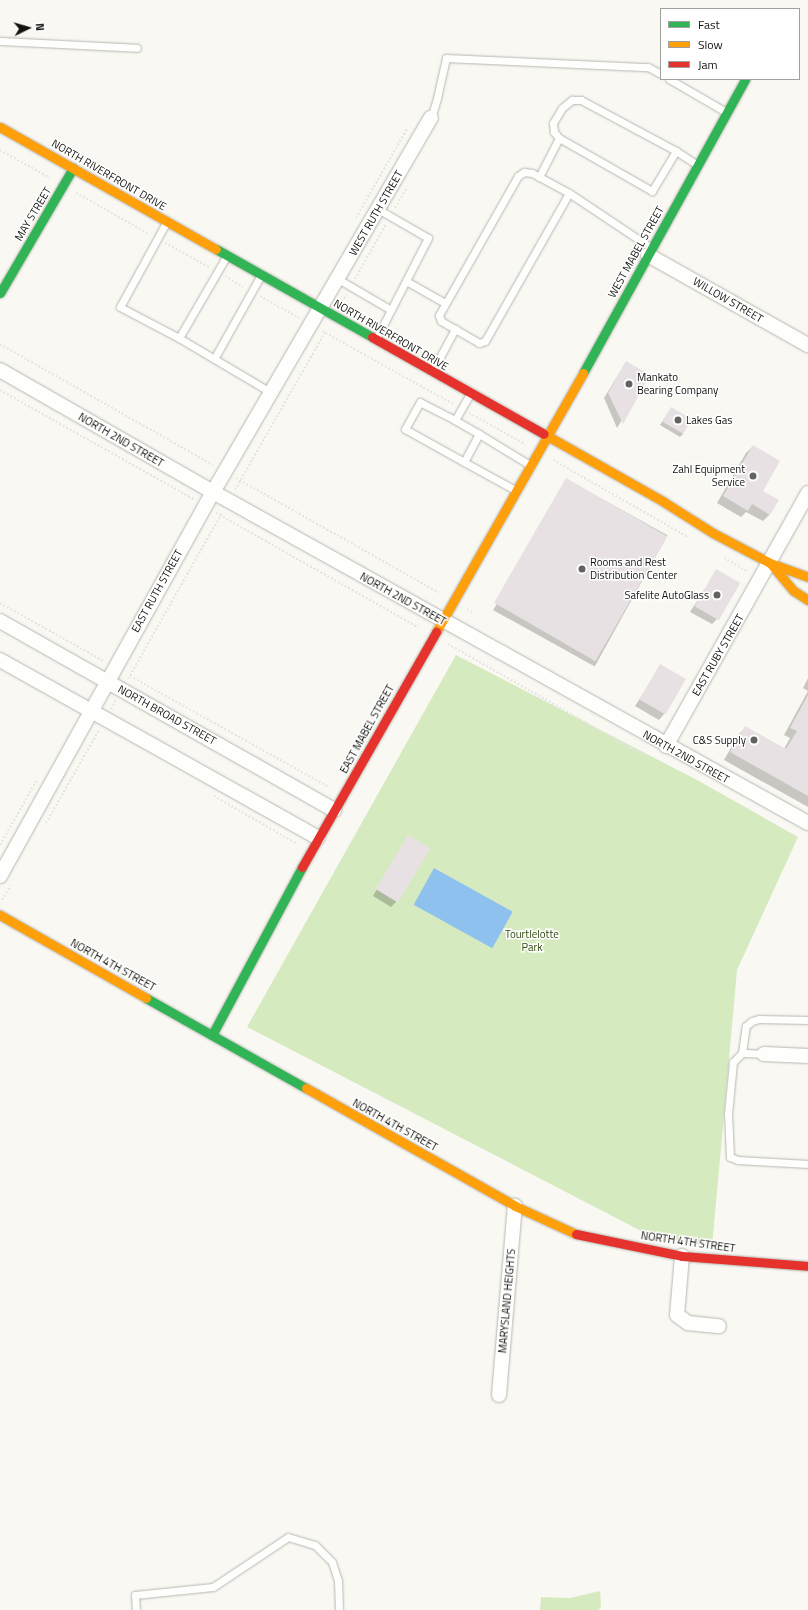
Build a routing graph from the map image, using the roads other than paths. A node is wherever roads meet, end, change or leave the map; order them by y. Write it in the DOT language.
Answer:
graph roads {
  1 [pos="0,41"];
  2 [pos="137,48"];
  3 [pos="660,73"];
  4 [pos="671,80"];
  5 [pos="745,80"];
  6 [pos="728,114"];
  7 [pos="431,118"];
  8 [pos="0,126"];
  9 [pos="559,138"];
  10 [pos="676,151"];
  11 [pos="699,165"];
  12 [pos="73,168"];
  13 [pos="539,177"];
  14 [pos="569,193"];
  15 [pos="378,209"];
  16 [pos="167,221"];
  17 [pos="650,251"];
  18 [pos="227,255"];
  19 [pos="262,275"];
  20 [pos="338,279"];
  21 [pos="406,281"];
  22 [pos="0,293"];
  23 [pos="445,303"];
  24 [pos="321,309"];
  25 [pos="391,310"];
  26 [pos="455,329"];
  27 [pos="179,338"];
  28 [pos="376,340"];
  29 [pos="808,345"];
  30 [pos="214,359"];
  31 [pos="0,370"];
  32 [pos="432,372"];
  33 [pos="272,393"];
  34 [pos="470,394"];
  35 [pos="455,420"];
  36 [pos="479,434"];
  37 [pos="547,437"];
  38 [pos="464,462"];
  39 [pos="531,465"];
  40 [pos="517,491"];
  41 [pos="213,492"];
  42 [pos="808,493"];
  43 [pos="770,563"];
  44 [pos="808,577"];
  45 [pos="808,600"];
  46 [pos="442,620"];
  47 [pos="0,621"];
  48 [pos="0,660"];
  49 [pos="107,681"];
  50 [pos="91,712"];
  51 [pos="666,746"];
  52 [pos="334,810"];
  53 [pos="808,823"];
  54 [pos="318,838"];
  55 [pos="6,880"];
  56 [pos="0,915"];
  57 [pos="808,1020"];
  58 [pos="212,1035"];
  59 [pos="742,1053"];
  60 [pos="764,1054"];
  61 [pos="808,1056"];
  62 [pos="808,1164"];
  63 [pos="515,1206"];
  64 [pos="682,1256"];
  65 [pos="808,1266"];
  66 [pos="719,1326"];
  67 [pos="499,1395"];
  68 [pos="136,1610"];
  69 [pos="339,1610"];
  1 -- 2 [label="lane"];
  3 -- 7 [label="lane"];
  4 -- 6 [label="lane"];
  5 -- 6 [label="street, WEST MABEL STREET"];
  6 -- 11 [label="street, WEST MABEL STREET"];
  7 -- 15 [label="street, WEST RUTH STREET"];
  8 -- 12 [label="street, NORTH RIVERFRONT DRIVE"];
  9 -- 10 [label="lane"];
  9 -- 10 [label="lane"];
  9 -- 13 [label="lane"];
  10 -- 11 [label="lane"];
  11 -- 17 [label="street, WEST MABEL STREET"];
  12 -- 16 [label="street, NORTH RIVERFRONT DRIVE"];
  12 -- 22 [label="street, MAY STREET"];
  13 -- 14 [label="lane"];
  13 -- 23 [label="lane"];
  14 -- 17 [label="lane"];
  14 -- 26 [label="lane"];
  15 -- 20 [label="street, WEST RUTH STREET"];
  15 -- 21 [label="lane"];
  16 -- 18 [label="street, NORTH RIVERFRONT DRIVE"];
  16 -- 27 [label="lane"];
  17 -- 29 [label="street, WILLOW STREET"];
  17 -- 37 [label="street, WEST MABEL STREET"];
  18 -- 19 [label="street, NORTH RIVERFRONT DRIVE"];
  18 -- 27 [label="lane"];
  19 -- 24 [label="street, NORTH RIVERFRONT DRIVE"];
  19 -- 30 [label="lane"];
  20 -- 24 [label="street, WEST RUTH STREET"];
  20 -- 25 [label="lane"];
  21 -- 23 [label="lane"];
  21 -- 25 [label="lane"];
  23 -- 26 [label="lane"];
  24 -- 28 [label="street, NORTH RIVERFRONT DRIVE"];
  24 -- 33 [label="street, EAST RUTH STREET"];
  25 -- 28 [label="lane"];
  26 -- 32 [label="lane"];
  27 -- 30 [label="lane"];
  28 -- 32 [label="street, NORTH RIVERFRONT DRIVE"];
  30 -- 33 [label="lane"];
  31 -- 41 [label="street, NORTH 2ND STREET"];
  32 -- 34 [label="street, NORTH RIVERFRONT DRIVE"];
  33 -- 41 [label="street, EAST RUTH STREET"];
  34 -- 35 [label="lane"];
  34 -- 37 [label="street, NORTH RIVERFRONT DRIVE"];
  35 -- 36 [label="lane"];
  35 -- 38 [label="lane"];
  36 -- 38 [label="lane"];
  36 -- 39 [label="lane"];
  37 -- 39 [label="street, EAST MABEL STREET"];
  37 -- 43 [label="street, NORTH RIVERFRONT DRIVE"];
  38 -- 40 [label="lane"];
  39 -- 40 [label="street, EAST MABEL STREET"];
  40 -- 46 [label="street, EAST MABEL STREET"];
  41 -- 46 [label="street, NORTH 2ND STREET"];
  41 -- 49 [label="street, EAST RUTH STREET"];
  42 -- 43 [label="street, EAST RUBY STREET"];
  43 -- 44 [label="street, NORTH RIVERFRONT DRIVE"];
  43 -- 45 [label="street, NORTH RIVERFRONT DRIVE"];
  43 -- 51 [label="street, EAST RUBY STREET"];
  46 -- 51 [label="street, NORTH 2ND STREET"];
  46 -- 52 [label="street, EAST MABEL STREET"];
  47 -- 49 [label="street, NORTH BROAD STREET"];
  48 -- 50 [label="street"];
  49 -- 50 [label="street, EAST RUTH STREET"];
  49 -- 52 [label="street, NORTH BROAD STREET"];
  50 -- 54 [label="street"];
  50 -- 55 [label="street, EAST RUTH STREET"];
  51 -- 53 [label="street, NORTH 2ND STREET"];
  52 -- 54 [label="street, EAST MABEL STREET"];
  54 -- 58 [label="street, EAST MABEL STREET"];
  56 -- 58 [label="street, NORTH 4TH STREET"];
  57 -- 59 [label="lane"];
  58 -- 63 [label="street, NORTH 4TH STREET"];
  59 -- 60 [label="lane"];
  59 -- 62 [label="lane"];
  60 -- 61 [label="street"];
  63 -- 64 [label="street, NORTH 4TH STREET"];
  63 -- 67 [label="street, MARYSLAND HEIGHTS"];
  64 -- 65 [label="street, NORTH 4TH STREET"];
  64 -- 66 [label="street"];
  68 -- 69 [label="lane"];
}
